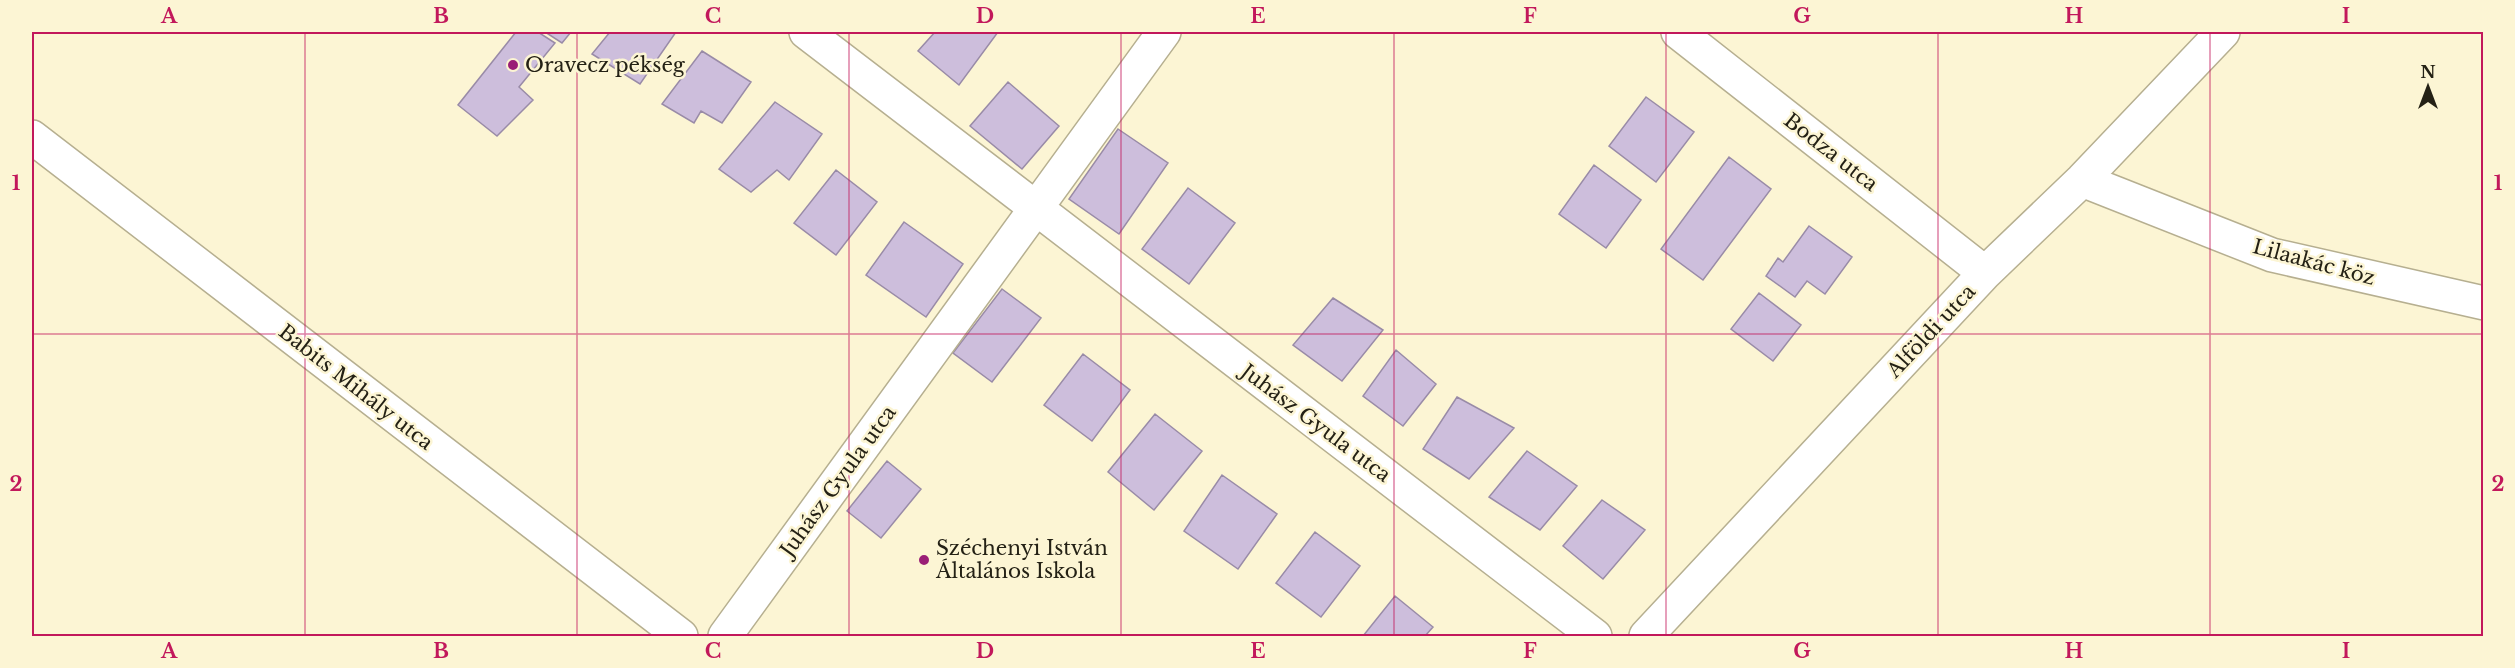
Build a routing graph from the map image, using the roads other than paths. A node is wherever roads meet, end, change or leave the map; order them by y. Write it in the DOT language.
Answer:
graph roads {
  1 [pos="806,32"];
  2 [pos="1164,32"];
  3 [pos="1678,32"];
  4 [pos="2223,32"];
  5 [pos="32,137"];
  6 [pos="2082,180"];
  7 [pos="1037,209"];
  8 [pos="1985,273"];
  9 [pos="2484,303"];
  10 [pos="681,636"];
  11 [pos="725,636"];
  12 [pos="1595,636"];
  13 [pos="1646,636"];
  1 -- 7 [label="street, Juhász Gyula utca"];
  2 -- 7 [label="street, Juhász Gyula utca"];
  3 -- 8 [label="street, Bodza utca"];
  4 -- 6 [label="street, Alföldi utca"];
  5 -- 10 [label="street, Babits Mihály utca"];
  6 -- 8 [label="street, Alföldi utca"];
  6 -- 9 [label="street, Lilaakác köz"];
  7 -- 11 [label="street, Juhász Gyula utca"];
  7 -- 12 [label="street, Juhász Gyula utca"];
  8 -- 13 [label="street, Alföldi utca"];
}
